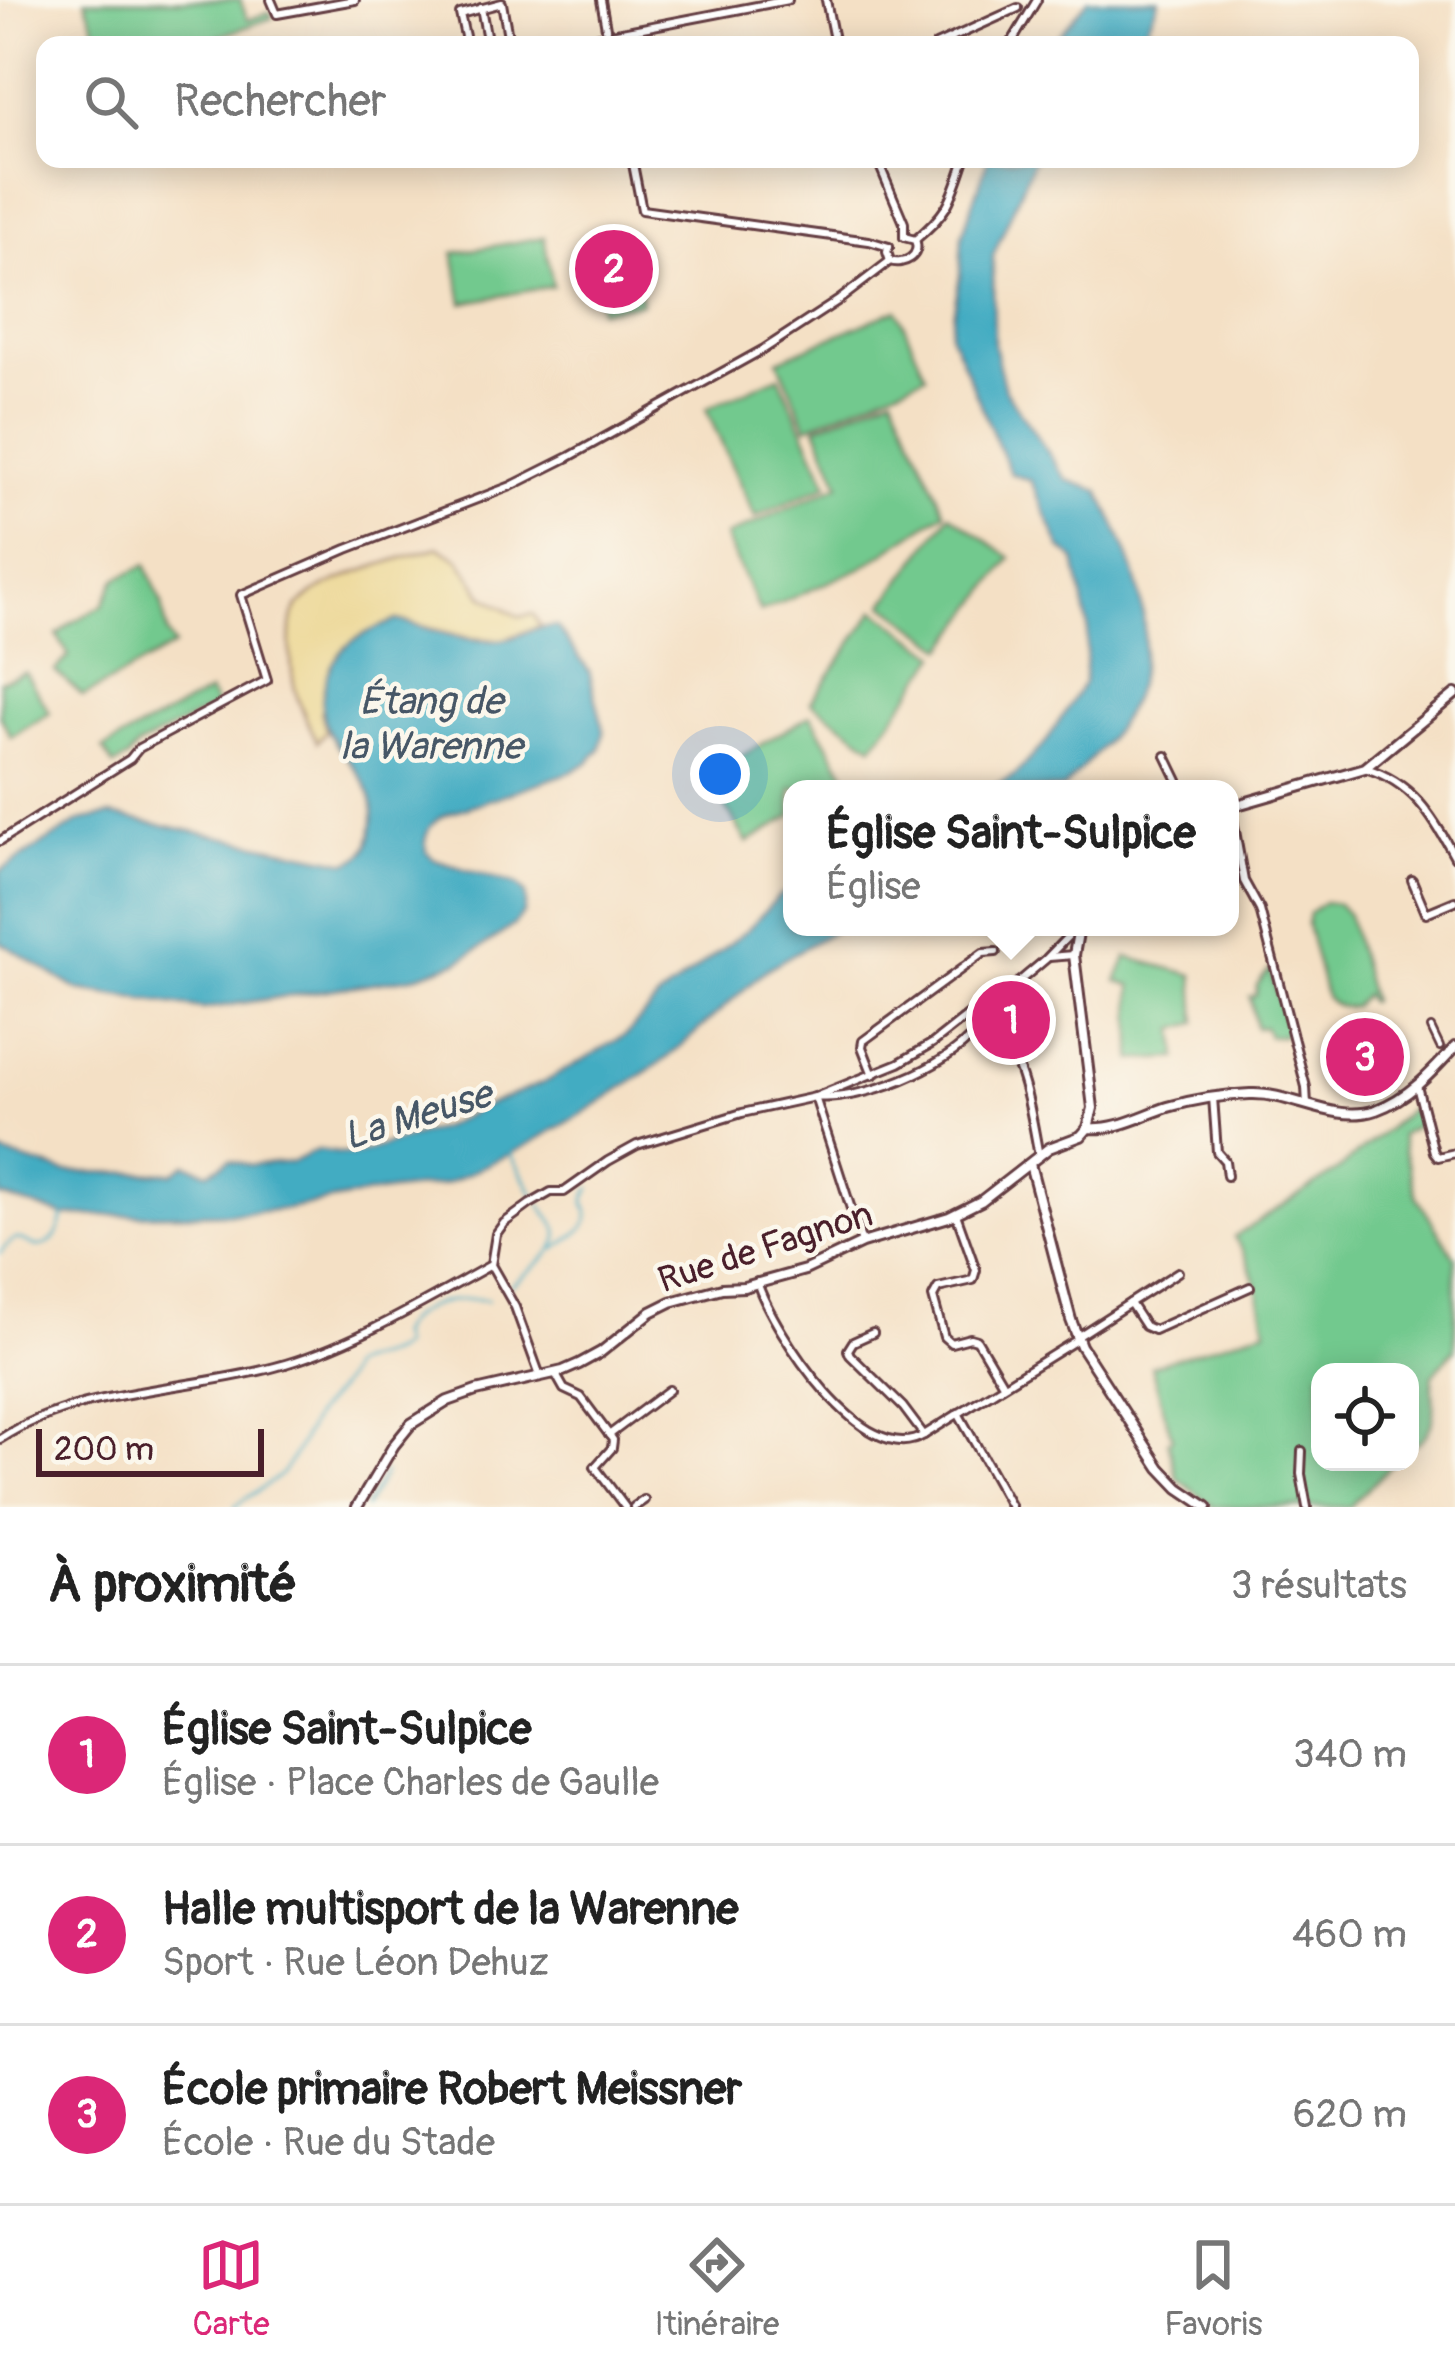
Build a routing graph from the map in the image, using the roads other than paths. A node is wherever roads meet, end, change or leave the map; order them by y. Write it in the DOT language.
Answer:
graph roads {
  1 [pos="271,0"];
  2 [pos="355,0"];
  3 [pos="601,0"];
  4 [pos="788,0"];
  5 [pos="826,0"];
  6 [pos="1037,0"];
  7 [pos="1017,4"];
  8 [pos="481,8"];
  9 [pos="1022,22"];
  10 [pos="465,36"];
  11 [pos="486,36"];
  12 [pos="508,36"];
  13 [pos="607,36"];
  14 [pos="630,36"];
  15 [pos="833,36"];
  16 [pos="954,36"];
  17 [pos="1015,36"];
  18 [pos="634,168"];
  19 [pos="881,168"];
  20 [pos="961,168"];
  21 [pos="904,237"];
  22 [pos="915,240"];
  23 [pos="889,247"];
  24 [pos="890,261"];
  25 [pos="1455,694"];
  26 [pos="1166,756"];
  27 [pos="1365,768"];
  28 [pos="1177,780"];
  29 [pos="1239,804"];
  30 [pos="0,841"];
  31 [pos="1239,854"];
  32 [pos="1455,857"];
  33 [pos="1412,880"];
  34 [pos="1455,901"];
  35 [pos="1069,936"];
  36 [pos="1076,936"];
  37 [pos="1056,949"];
  38 [pos="1074,949"];
  39 [pos="997,952"];
  40 [pos="1046,958"];
  41 [pos="967,1018"];
  42 [pos="1431,1028"];
  43 [pos="975,1032"];
  44 [pos="1440,1047"];
  45 [pos="1455,1047"];
  46 [pos="873,1075"];
  47 [pos="1418,1085"];
  48 [pos="815,1096"];
  49 [pos="1213,1097"];
  50 [pos="1307,1105"];
  51 [pos="1088,1129"];
  52 [pos="1455,1153"];
  53 [pos="1040,1156"];
  54 [pos="1030,1164"];
  55 [pos="1018,1174"];
  56 [pos="1227,1176"];
  57 [pos="1037,1197"];
  58 [pos="956,1214"];
  59 [pos="862,1243"];
  60 [pos="491,1265"];
  61 [pos="1178,1272"];
  62 [pos="757,1282"];
  63 [pos="1250,1287"];
  64 [pos="1130,1303"];
  65 [pos="873,1333"];
  66 [pos="1077,1338"];
  67 [pos="555,1373"];
  68 [pos="540,1376"];
  69 [pos="1003,1384"];
  70 [pos="669,1390"];
  71 [pos="958,1413"];
  72 [pos="610,1435"];
  73 [pos="924,1435"];
  74 [pos="0,1438"];
  75 [pos="1302,1451"];
  76 [pos="644,1500"];
  77 [pos="357,1507"];
  78 [pos="629,1507"];
  79 [pos="1011,1507"];
  80 [pos="1207,1507"];
  81 [pos="1307,1507"];
  1 -- 2 [label="street"];
  3 -- 13 [label="street"];
  4 -- 14 [label="street"];
  5 -- 15 [label="street"];
  6 -- 9 [label="street"];
  7 -- 9 [label="street"];
  7 -- 16 [label="street"];
  8 -- 10 [label="street"];
  8 -- 11 [label="street"];
  8 -- 12 [label="street"];
  9 -- 17 [label="street"];
  18 -- 23 [label="street"];
  19 -- 21 [label="street"];
  20 -- 22 [label="street"];
  21 -- 22 [label="street"];
  21 -- 23 [label="street"];
  22 -- 24 [label="street"];
  23 -- 24 [label="street"];
  24 -- 30 [label="street"];
  25 -- 27 [label="street"];
  26 -- 28 [label="street"];
  27 -- 29 [label="street"];
  27 -- 32 [label="street"];
  31 -- 50 [label="street"];
  33 -- 34 [label="street"];
  35 -- 37 [label="street"];
  36 -- 38 [label="street"];
  37 -- 38 [label="street"];
  37 -- 40 [label="street"];
  38 -- 40 [label="street"];
  38 -- 51 [label="street"];
  39 -- 46 [label="street"];
  40 -- 41 [label="street"];
  41 -- 43 [label="street"];
  41 -- 46 [label="street"];
  42 -- 44 [label="street"];
  43 -- 48 [label="street"];
  43 -- 53 [label="street"];
  45 -- 47 [label="street, Rue de Fagnon"];
  46 -- 48 [label="street"];
  47 -- 50 [label="street, Rue de Fagnon"];
  47 -- 52 [label="street"];
  48 -- 59 [label="street"];
  48 -- 60 [label="street"];
  49 -- 50 [label="street, Rue de Fagnon"];
  49 -- 51 [label="street, Rue de Fagnon"];
  49 -- 56 [label="street"];
  51 -- 53 [label="street, Rue de Fagnon"];
  53 -- 54 [label="street, Rue de Fagnon"];
  54 -- 55 [label="street, Rue de Fagnon"];
  54 -- 57 [label="street"];
  55 -- 57 [label="street"];
  55 -- 58 [label="street, Rue de Fagnon"];
  57 -- 66 [label="street"];
  58 -- 59 [label="street, Rue de Fagnon"];
  58 -- 69 [label="street"];
  59 -- 62 [label="street, Rue de Fagnon"];
  60 -- 68 [label="street"];
  60 -- 74 [label="street"];
  61 -- 64 [label="street"];
  62 -- 67 [label="street, Rue de Fagnon"];
  62 -- 73 [label="street"];
  63 -- 64 [label="street"];
  64 -- 66 [label="street"];
  65 -- 73 [label="street"];
  66 -- 69 [label="street"];
  66 -- 80 [label="street"];
  67 -- 68 [label="street, Rue de Fagnon"];
  67 -- 72 [label="street"];
  68 -- 77 [label="street, Rue de Fagnon"];
  69 -- 71 [label="street"];
  70 -- 72 [label="street"];
  71 -- 73 [label="street"];
  71 -- 79 [label="street"];
  72 -- 78 [label="street"];
  75 -- 81 [label="street"];
  76 -- 78 [label="street"];
}
